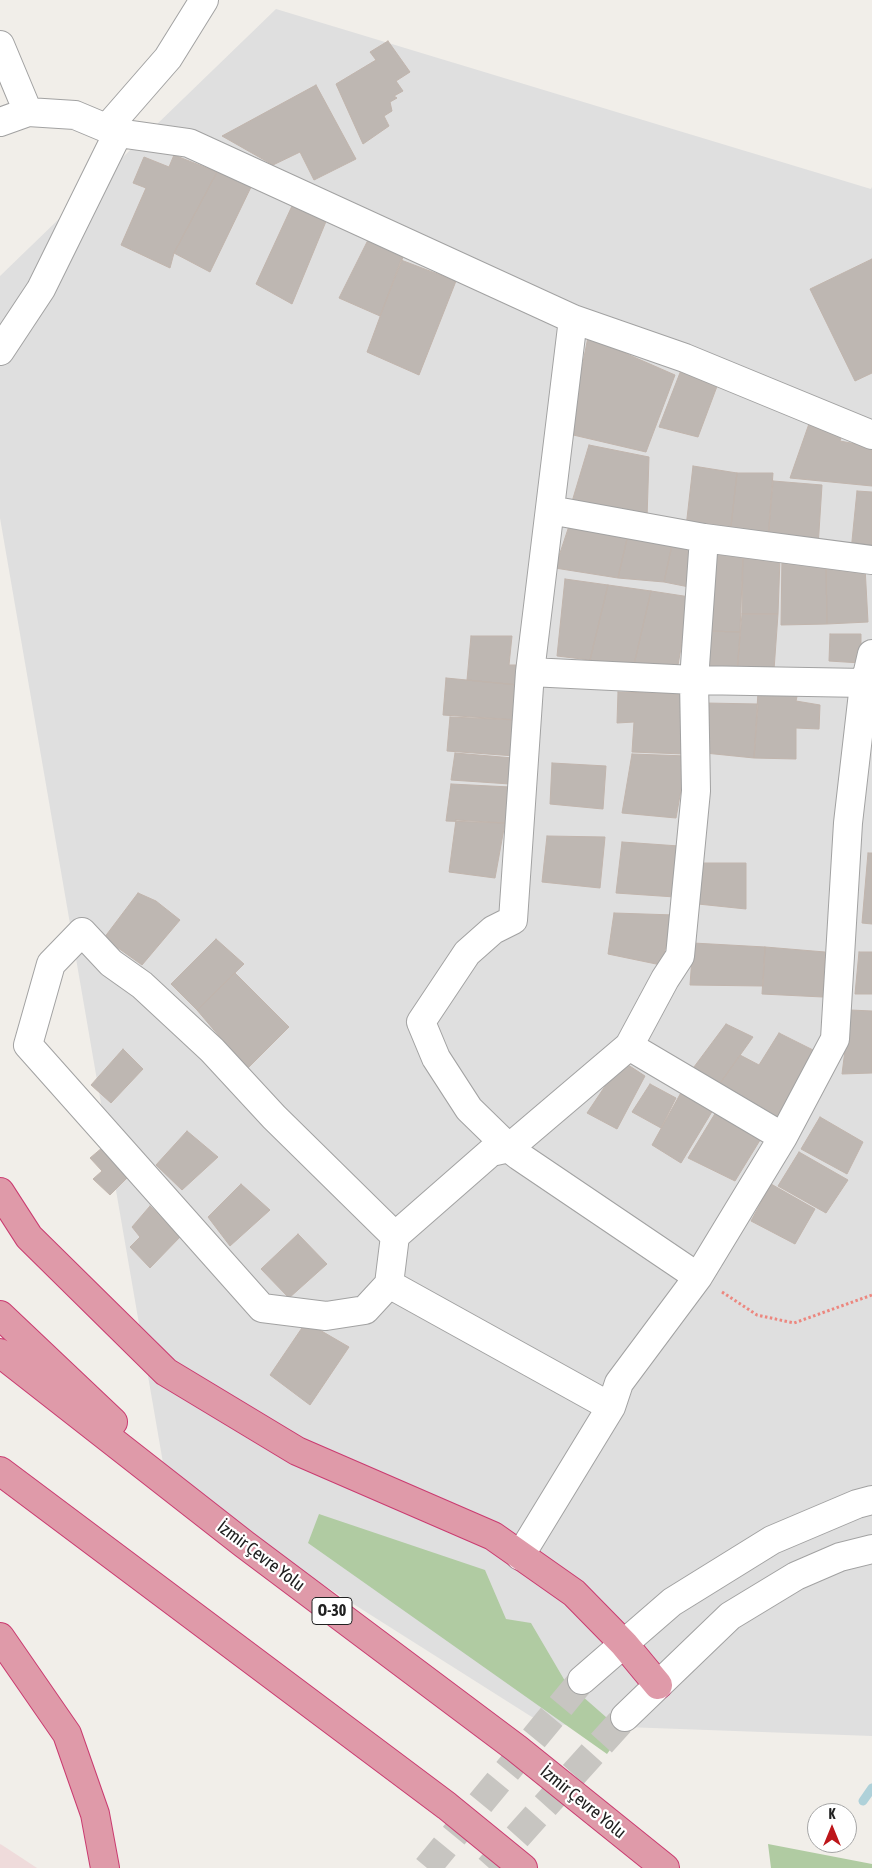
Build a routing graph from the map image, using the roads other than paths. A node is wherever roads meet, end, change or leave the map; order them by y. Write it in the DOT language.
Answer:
graph roads {
  1 [pos="204,0"];
  2 [pos="0,45"];
  3 [pos="28,112"];
  4 [pos="0,122"];
  5 [pos="112,130"];
  6 [pos="573,319"];
  7 [pos="0,351"];
  8 [pos="872,435"];
  9 [pos="550,510"];
  10 [pos="704,538"];
  11 [pos="872,560"];
  12 [pos="872,654"];
  13 [pos="530,672"];
  14 [pos="694,680"];
  15 [pos="865,683"];
  16 [pos="860,823"];
  17 [pos="629,1046"];
  18 [pos="783,1137"];
  19 [pos="509,1148"];
  20 [pos="0,1192"];
  21 [pos="395,1236"];
  22 [pos="698,1277"];
  23 [pos="389,1284"];
  24 [pos="0,1315"];
  25 [pos="0,1353"];
  26 [pos="610,1407"];
  27 [pos="0,1471"];
  28 [pos="872,1500"];
  29 [pos="244,1544"];
  30 [pos="872,1549"];
  31 [pos="520,1556"];
  32 [pos="0,1637"];
  33 [pos="624,1644"];
  34 [pos="582,1680"];
  35 [pos="658,1685"];
  36 [pos="624,1717"];
  37 [pos="105,1868"];
  38 [pos="523,1868"];
  39 [pos="665,1868"];
  1 -- 5 [label="street"];
  2 -- 3 [label="street"];
  3 -- 4 [label="street"];
  3 -- 5 [label="street"];
  5 -- 6 [label="street"];
  5 -- 7 [label="street"];
  6 -- 8 [label="street"];
  6 -- 9 [label="street"];
  9 -- 10 [label="street"];
  9 -- 13 [label="street"];
  10 -- 11 [label="street"];
  10 -- 14 [label="street"];
  12 -- 15 [label="street"];
  13 -- 14 [label="street"];
  13 -- 19 [label="street"];
  14 -- 15 [label="street"];
  14 -- 17 [label="street"];
  15 -- 16 [label="street"];
  16 -- 18 [label="street"];
  17 -- 18 [label="street"];
  17 -- 19 [label="street"];
  18 -- 22 [label="street"];
  19 -- 21 [label="street"];
  19 -- 22 [label="street"];
  20 -- 31 [label="highway"];
  21 -- 23 [label="street"];
  21 -- 23 [label="street"];
  22 -- 26 [label="street"];
  23 -- 26 [label="street"];
  24 -- 29 [label="highway"];
  25 -- 29 [label="highway, İzmir Çevre Yolu / O-30"];
  26 -- 31 [label="street"];
  27 -- 38 [label="highway"];
  28 -- 33 [label="street"];
  29 -- 39 [label="highway, İzmir Çevre Yolu / O-30"];
  30 -- 35 [label="street"];
  31 -- 33 [label="highway"];
  32 -- 37 [label="highway"];
  33 -- 34 [label="street"];
  33 -- 35 [label="highway"];
  35 -- 36 [label="street"];
}
